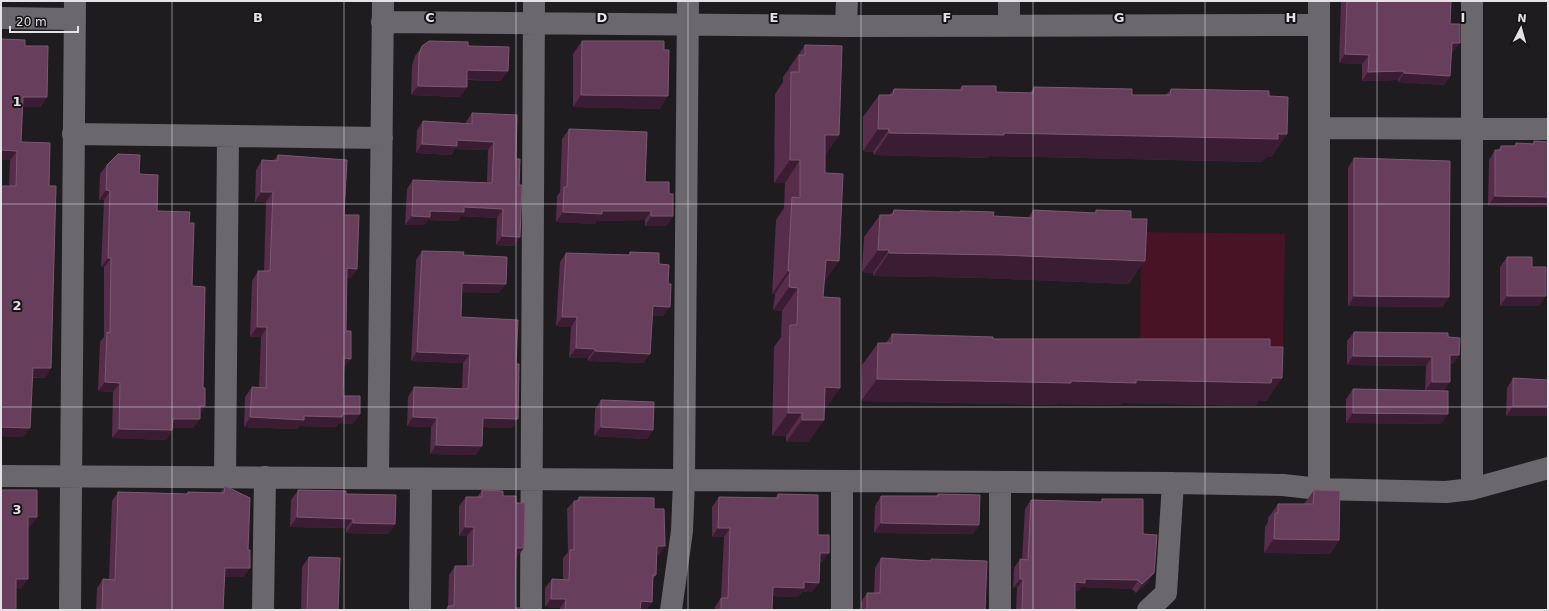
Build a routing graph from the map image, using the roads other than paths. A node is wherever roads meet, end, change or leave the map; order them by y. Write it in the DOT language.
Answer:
graph roads {
  1 [pos="383,1"];
  2 [pos="688,1"];
  3 [pos="847,1"];
  4 [pos="1009,1"];
  5 [pos="1319,1"];
  6 [pos="1472,1"];
  7 [pos="74,10"];
  8 [pos="534,12"];
  9 [pos="1,18"];
  10 [pos="382,22"];
  11 [pos="688,24"];
  12 [pos="1009,25"];
  13 [pos="1318,25"];
  14 [pos="846,26"];
  15 [pos="1319,128"];
  16 [pos="1471,129"];
  17 [pos="1548,129"];
  18 [pos="73,134"];
  19 [pos="228,137"];
  20 [pos="382,138"];
  21 [pos="1548,468"];
  22 [pos="1,476"];
  23 [pos="70,476"];
  24 [pos="225,477"];
  25 [pos="265,478"];
  26 [pos="378,478"];
  27 [pos="421,479"];
  28 [pos="533,480"];
  29 [pos="684,481"];
  30 [pos="842,482"];
  31 [pos="1000,483"];
  32 [pos="1173,483"];
  33 [pos="1319,489"];
  34 [pos="1472,489"];
  35 [pos="673,605"];
  36 [pos="70,610"];
  37 [pos="263,610"];
  38 [pos="420,610"];
  39 [pos="531,610"];
  40 [pos="842,610"];
  41 [pos="1000,610"];
  42 [pos="1148,610"];
  1 -- 10 [label="street"];
  2 -- 11 [label="street"];
  3 -- 14 [label="street"];
  4 -- 12 [label="street"];
  5 -- 13 [label="street"];
  6 -- 16 [label="street"];
  7 -- 9 [label="street"];
  7 -- 18 [label="street"];
  8 -- 10 [label="street"];
  8 -- 11 [label="street"];
  8 -- 28 [label="street"];
  10 -- 20 [label="street"];
  11 -- 14 [label="street"];
  11 -- 29 [label="street"];
  12 -- 13 [label="street"];
  12 -- 14 [label="street"];
  13 -- 15 [label="street"];
  15 -- 16 [label="street"];
  15 -- 33 [label="street"];
  16 -- 17 [label="street"];
  16 -- 34 [label="street"];
  18 -- 19 [label="street"];
  18 -- 23 [label="street"];
  19 -- 20 [label="street"];
  19 -- 24 [label="street"];
  20 -- 26 [label="street"];
  21 -- 34 [label="street"];
  22 -- 23 [label="street"];
  23 -- 24 [label="street"];
  23 -- 36 [label="street"];
  24 -- 25 [label="street"];
  25 -- 26 [label="street"];
  25 -- 37 [label="street"];
  26 -- 27 [label="street"];
  27 -- 28 [label="street"];
  27 -- 38 [label="street"];
  28 -- 29 [label="street"];
  28 -- 39 [label="street"];
  29 -- 30 [label="street"];
  29 -- 35 [label="street"];
  30 -- 31 [label="street"];
  30 -- 40 [label="street"];
  31 -- 32 [label="street"];
  31 -- 41 [label="street"];
  32 -- 33 [label="street"];
  32 -- 42 [label="street"];
  33 -- 34 [label="street"];
}
